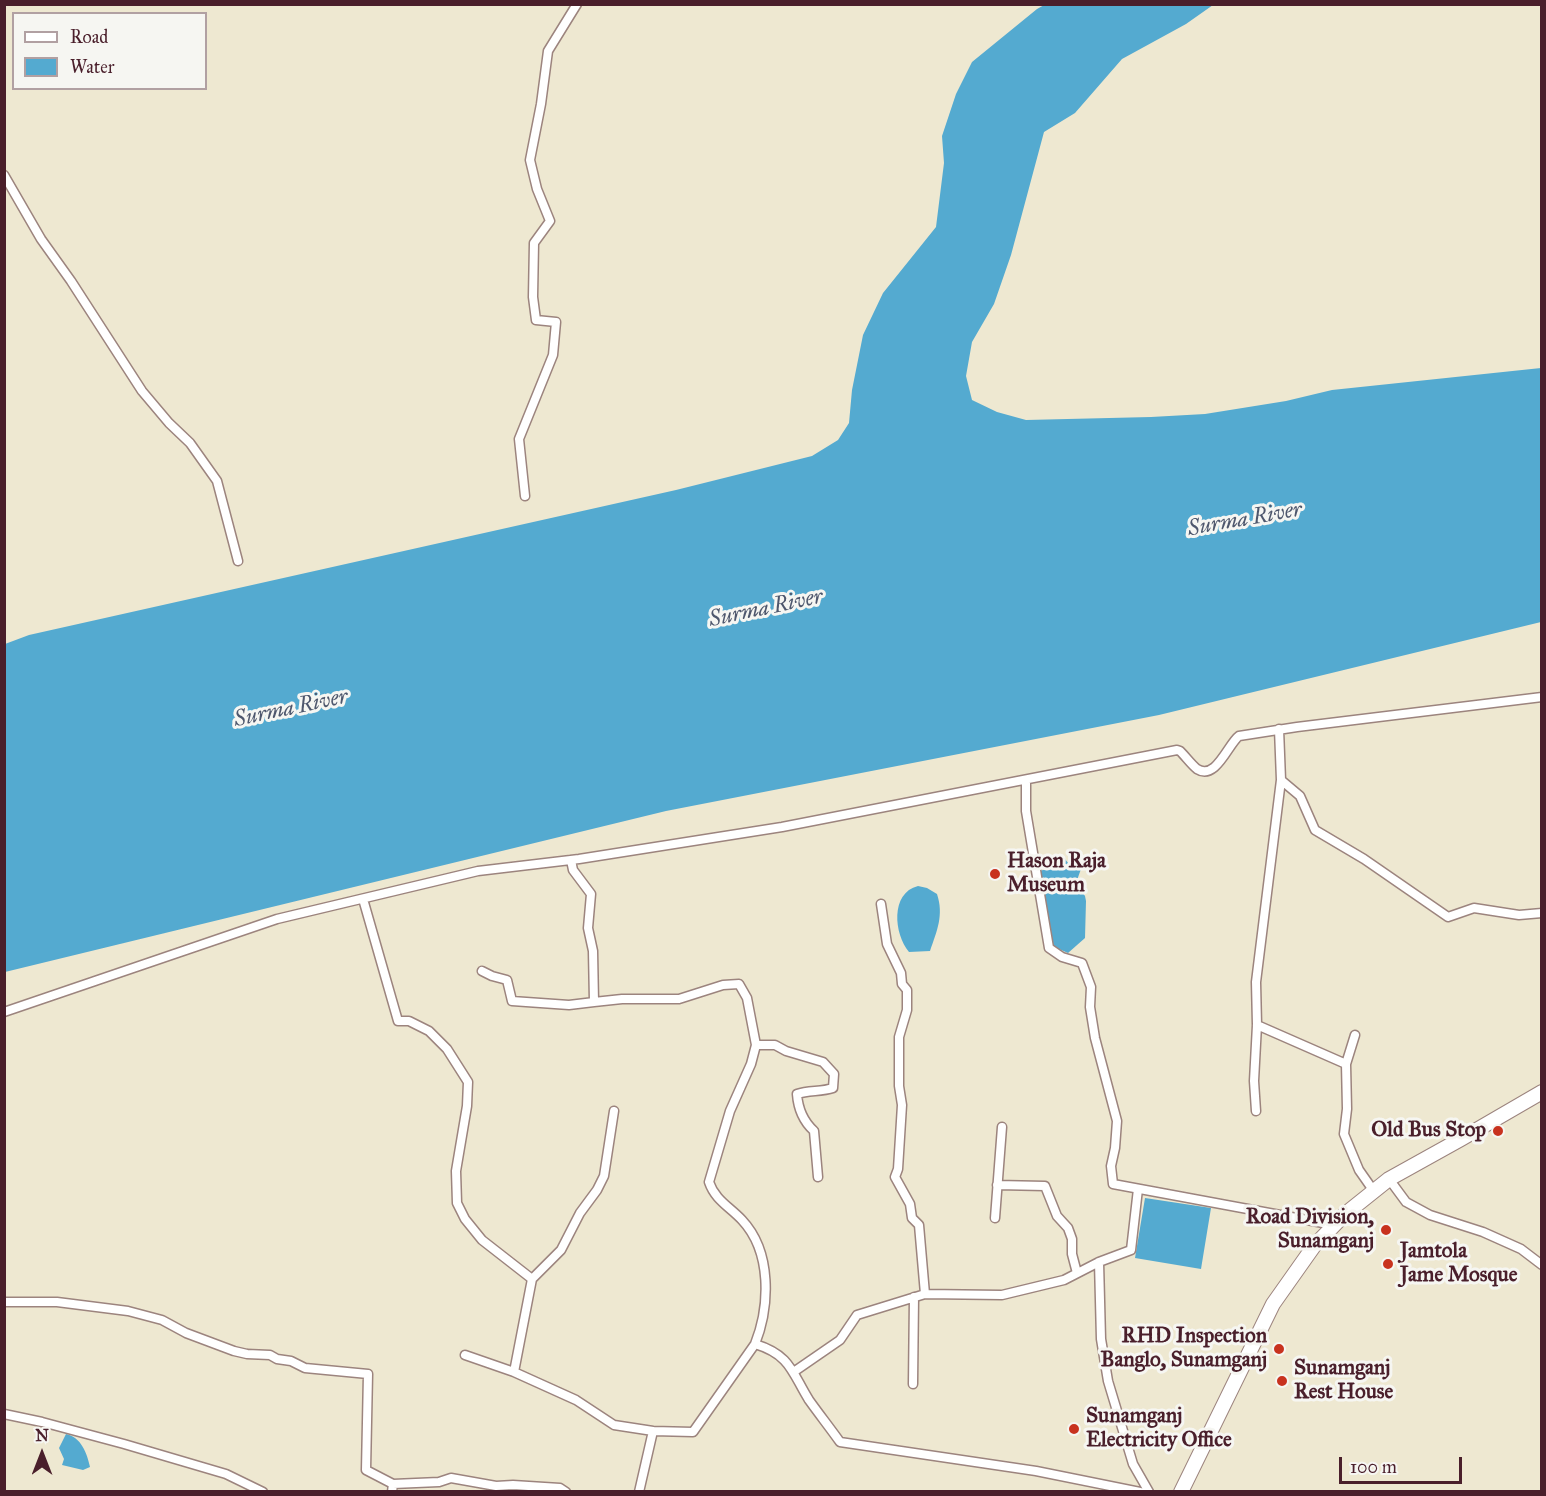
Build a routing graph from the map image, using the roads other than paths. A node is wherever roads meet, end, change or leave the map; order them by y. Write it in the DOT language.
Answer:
graph roads {
  1 [pos="577,4"];
  2 [pos="4,175"];
  3 [pos="525,496"];
  4 [pos="238,561"];
  5 [pos="1542,697"];
  6 [pos="1279,729"];
  7 [pos="1026,780"];
  8 [pos="1281,780"];
  9 [pos="571,860"];
  10 [pos="363,898"];
  11 [pos="881,904"];
  12 [pos="1542,913"];
  13 [pos="482,971"];
  14 [pos="594,1002"];
  15 [pos="4,1012"];
  16 [pos="1257,1024"];
  17 [pos="1355,1035"];
  18 [pos="756,1045"];
  19 [pos="1346,1064"];
  20 [pos="1542,1092"];
  21 [pos="614,1111"];
  22 [pos="1256,1111"];
  23 [pos="1002,1127"];
  24 [pos="818,1177"];
  25 [pos="1389,1179"];
  26 [pos="997,1185"];
  27 [pos="1138,1189"];
  28 [pos="1373,1190"];
  29 [pos="995,1218"];
  30 [pos="1334,1225"];
  31 [pos="1099,1262"];
  32 [pos="1542,1265"];
  33 [pos="1077,1273"];
  34 [pos="531,1279"];
  35 [pos="925,1294"];
  36 [pos="914,1297"];
  37 [pos="4,1302"];
  38 [pos="755,1344"];
  39 [pos="465,1355"];
  40 [pos="795,1371"];
  41 [pos="514,1372"];
  42 [pos="913,1384"];
  43 [pos="4,1414"];
  44 [pos="653,1431"];
  45 [pos="392,1488"];
  46 [pos="263,1491"];
  47 [pos="566,1491"];
  48 [pos="639,1491"];
  49 [pos="1140,1491"];
  50 [pos="1149,1491"];
  51 [pos="1181,1491"];
  1 -- 3 [label="street"];
  2 -- 4 [label="street"];
  5 -- 6 [label="street"];
  6 -- 7 [label="street"];
  6 -- 8 [label="street"];
  7 -- 9 [label="street"];
  7 -- 27 [label="street"];
  8 -- 12 [label="street"];
  8 -- 16 [label="street"];
  9 -- 10 [label="street"];
  9 -- 14 [label="street"];
  10 -- 15 [label="street"];
  10 -- 34 [label="street"];
  11 -- 35 [label="street"];
  13 -- 14 [label="street"];
  14 -- 18 [label="street"];
  16 -- 19 [label="street"];
  16 -- 22 [label="street"];
  17 -- 19 [label="street"];
  18 -- 24 [label="street"];
  18 -- 38 [label="street"];
  19 -- 28 [label="street"];
  20 -- 25 [label="main road"];
  21 -- 34 [label="street"];
  23 -- 26 [label="street"];
  25 -- 28 [label="main road"];
  25 -- 32 [label="street"];
  26 -- 29 [label="street"];
  26 -- 33 [label="street"];
  27 -- 30 [label="street"];
  27 -- 31 [label="street"];
  28 -- 30 [label="main road"];
  30 -- 51 [label="main road"];
  31 -- 33 [label="street"];
  31 -- 50 [label="street"];
  33 -- 35 [label="street"];
  34 -- 41 [label="street"];
  35 -- 36 [label="street"];
  36 -- 40 [label="street"];
  36 -- 42 [label="street"];
  37 -- 45 [label="street"];
  38 -- 40 [label="street"];
  38 -- 44 [label="street"];
  39 -- 41 [label="street"];
  40 -- 49 [label="street"];
  41 -- 44 [label="street"];
  43 -- 46 [label="street"];
  44 -- 48 [label="street"];
  45 -- 47 [label="street"];
}
